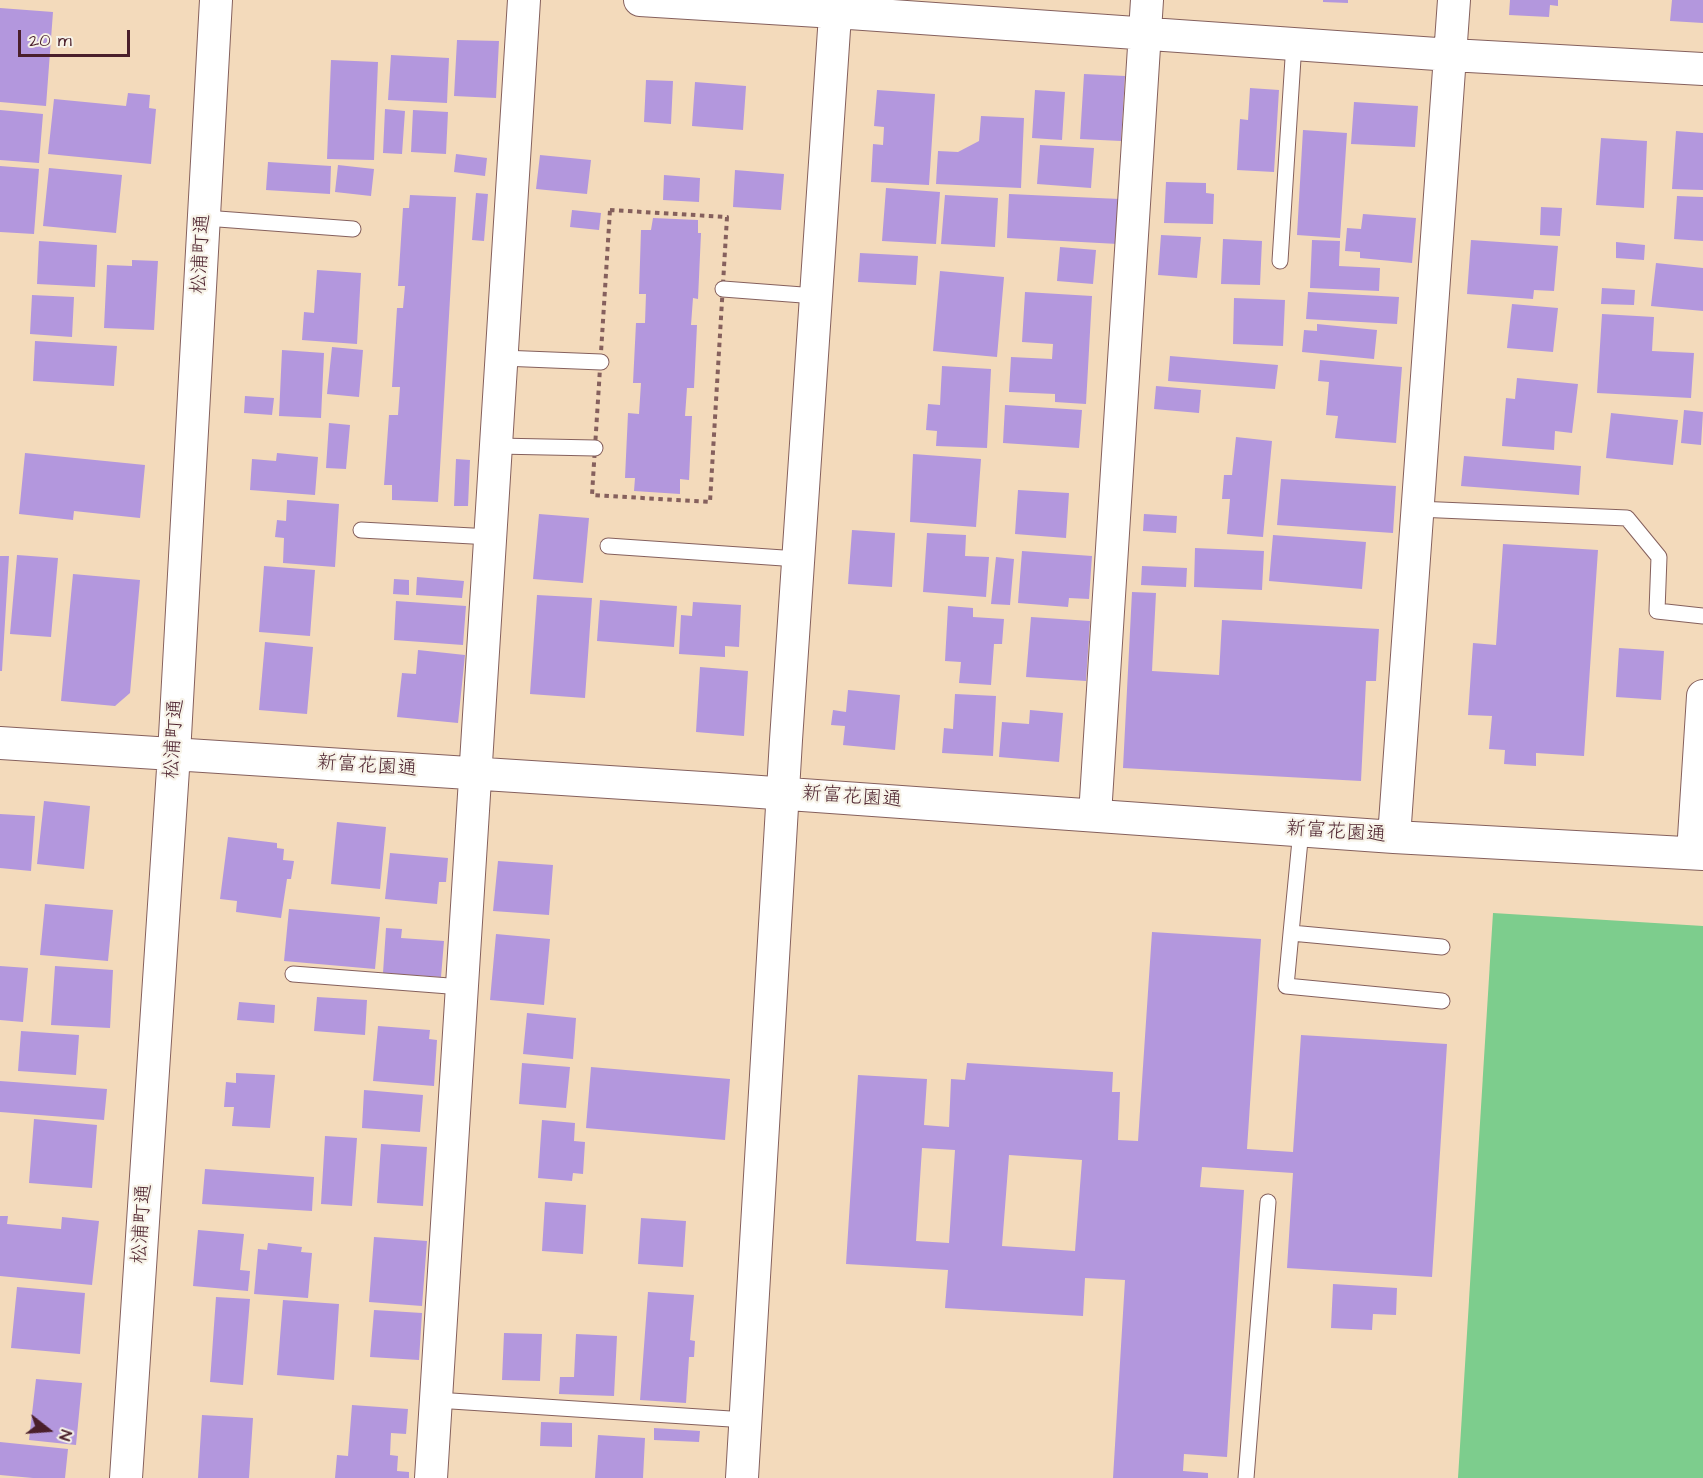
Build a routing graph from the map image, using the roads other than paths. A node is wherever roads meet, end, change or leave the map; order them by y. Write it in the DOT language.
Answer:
graph roads {
  1 [pos="216,0"];
  2 [pos="524,0"];
  3 [pos="640,0"];
  4 [pos="1147,0"];
  5 [pos="1454,0"];
  6 [pos="835,6"];
  7 [pos="1144,33"];
  8 [pos="1294,44"];
  9 [pos="1450,55"];
  10 [pos="1703,69"];
  11 [pos="205,218"];
  12 [pos="353,229"];
  13 [pos="1280,261"];
  14 [pos="723,289"];
  15 [pos="816,296"];
  16 [pos="502,358"];
  17 [pos="601,362"];
  18 [pos="496,446"];
  19 [pos="595,448"];
  20 [pos="1417,509"];
  21 [pos="361,530"];
  22 [pos="491,537"];
  23 [pos="608,546"];
  24 [pos="798,559"];
  25 [pos="1703,616"];
  26 [pos="1703,696"];
  27 [pos="0,743"];
  28 [pos="174,754"];
  29 [pos="476,774"];
  30 [pos="782,794"];
  31 [pos="1095,815"];
  32 [pos="1301,830"];
  33 [pos="1394,837"];
  34 [pos="1698,854"];
  35 [pos="1291,933"];
  36 [pos="1442,947"];
  37 [pos="293,974"];
  38 [pos="462,987"];
  39 [pos="1442,1001"];
  40 [pos="1268,1202"];
  41 [pos="436,1400"];
  42 [pos="746,1420"];
  43 [pos="126,1478"];
  44 [pos="431,1478"];
  45 [pos="742,1478"];
  46 [pos="1246,1478"];
  1 -- 11 [label="street, 松浦町通"];
  2 -- 16 [label="street"];
  3 -- 6 [label="street"];
  4 -- 7 [label="street"];
  5 -- 9 [label="street"];
  6 -- 7 [label="street"];
  6 -- 15 [label="street"];
  7 -- 8 [label="street"];
  7 -- 31 [label="street"];
  8 -- 9 [label="street"];
  8 -- 13 [label="lane"];
  9 -- 10 [label="street"];
  9 -- 20 [label="street"];
  11 -- 12 [label="lane"];
  11 -- 28 [label="street, 松浦町通"];
  14 -- 15 [label="lane"];
  15 -- 24 [label="street"];
  16 -- 17 [label="lane"];
  16 -- 18 [label="street"];
  18 -- 19 [label="lane"];
  18 -- 22 [label="street"];
  20 -- 25 [label="lane"];
  20 -- 33 [label="street"];
  21 -- 22 [label="lane"];
  22 -- 29 [label="street"];
  23 -- 24 [label="lane"];
  24 -- 30 [label="street"];
  26 -- 34 [label="street"];
  27 -- 28 [label="street, 新富花園通"];
  28 -- 29 [label="street, 新富花園通"];
  28 -- 43 [label="street, 松浦町通"];
  29 -- 30 [label="street, 新富花園通"];
  29 -- 38 [label="street"];
  30 -- 31 [label="street, 新富花園通"];
  30 -- 42 [label="street"];
  31 -- 32 [label="street, 新富花園通"];
  32 -- 33 [label="street, 新富花園通"];
  32 -- 35 [label="lane"];
  33 -- 34 [label="street, 新富花園通"];
  35 -- 36 [label="lane"];
  35 -- 39 [label="lane"];
  37 -- 38 [label="lane"];
  38 -- 41 [label="street"];
  40 -- 46 [label="lane"];
  41 -- 42 [label="lane"];
  41 -- 44 [label="street"];
  42 -- 45 [label="street"];
}
